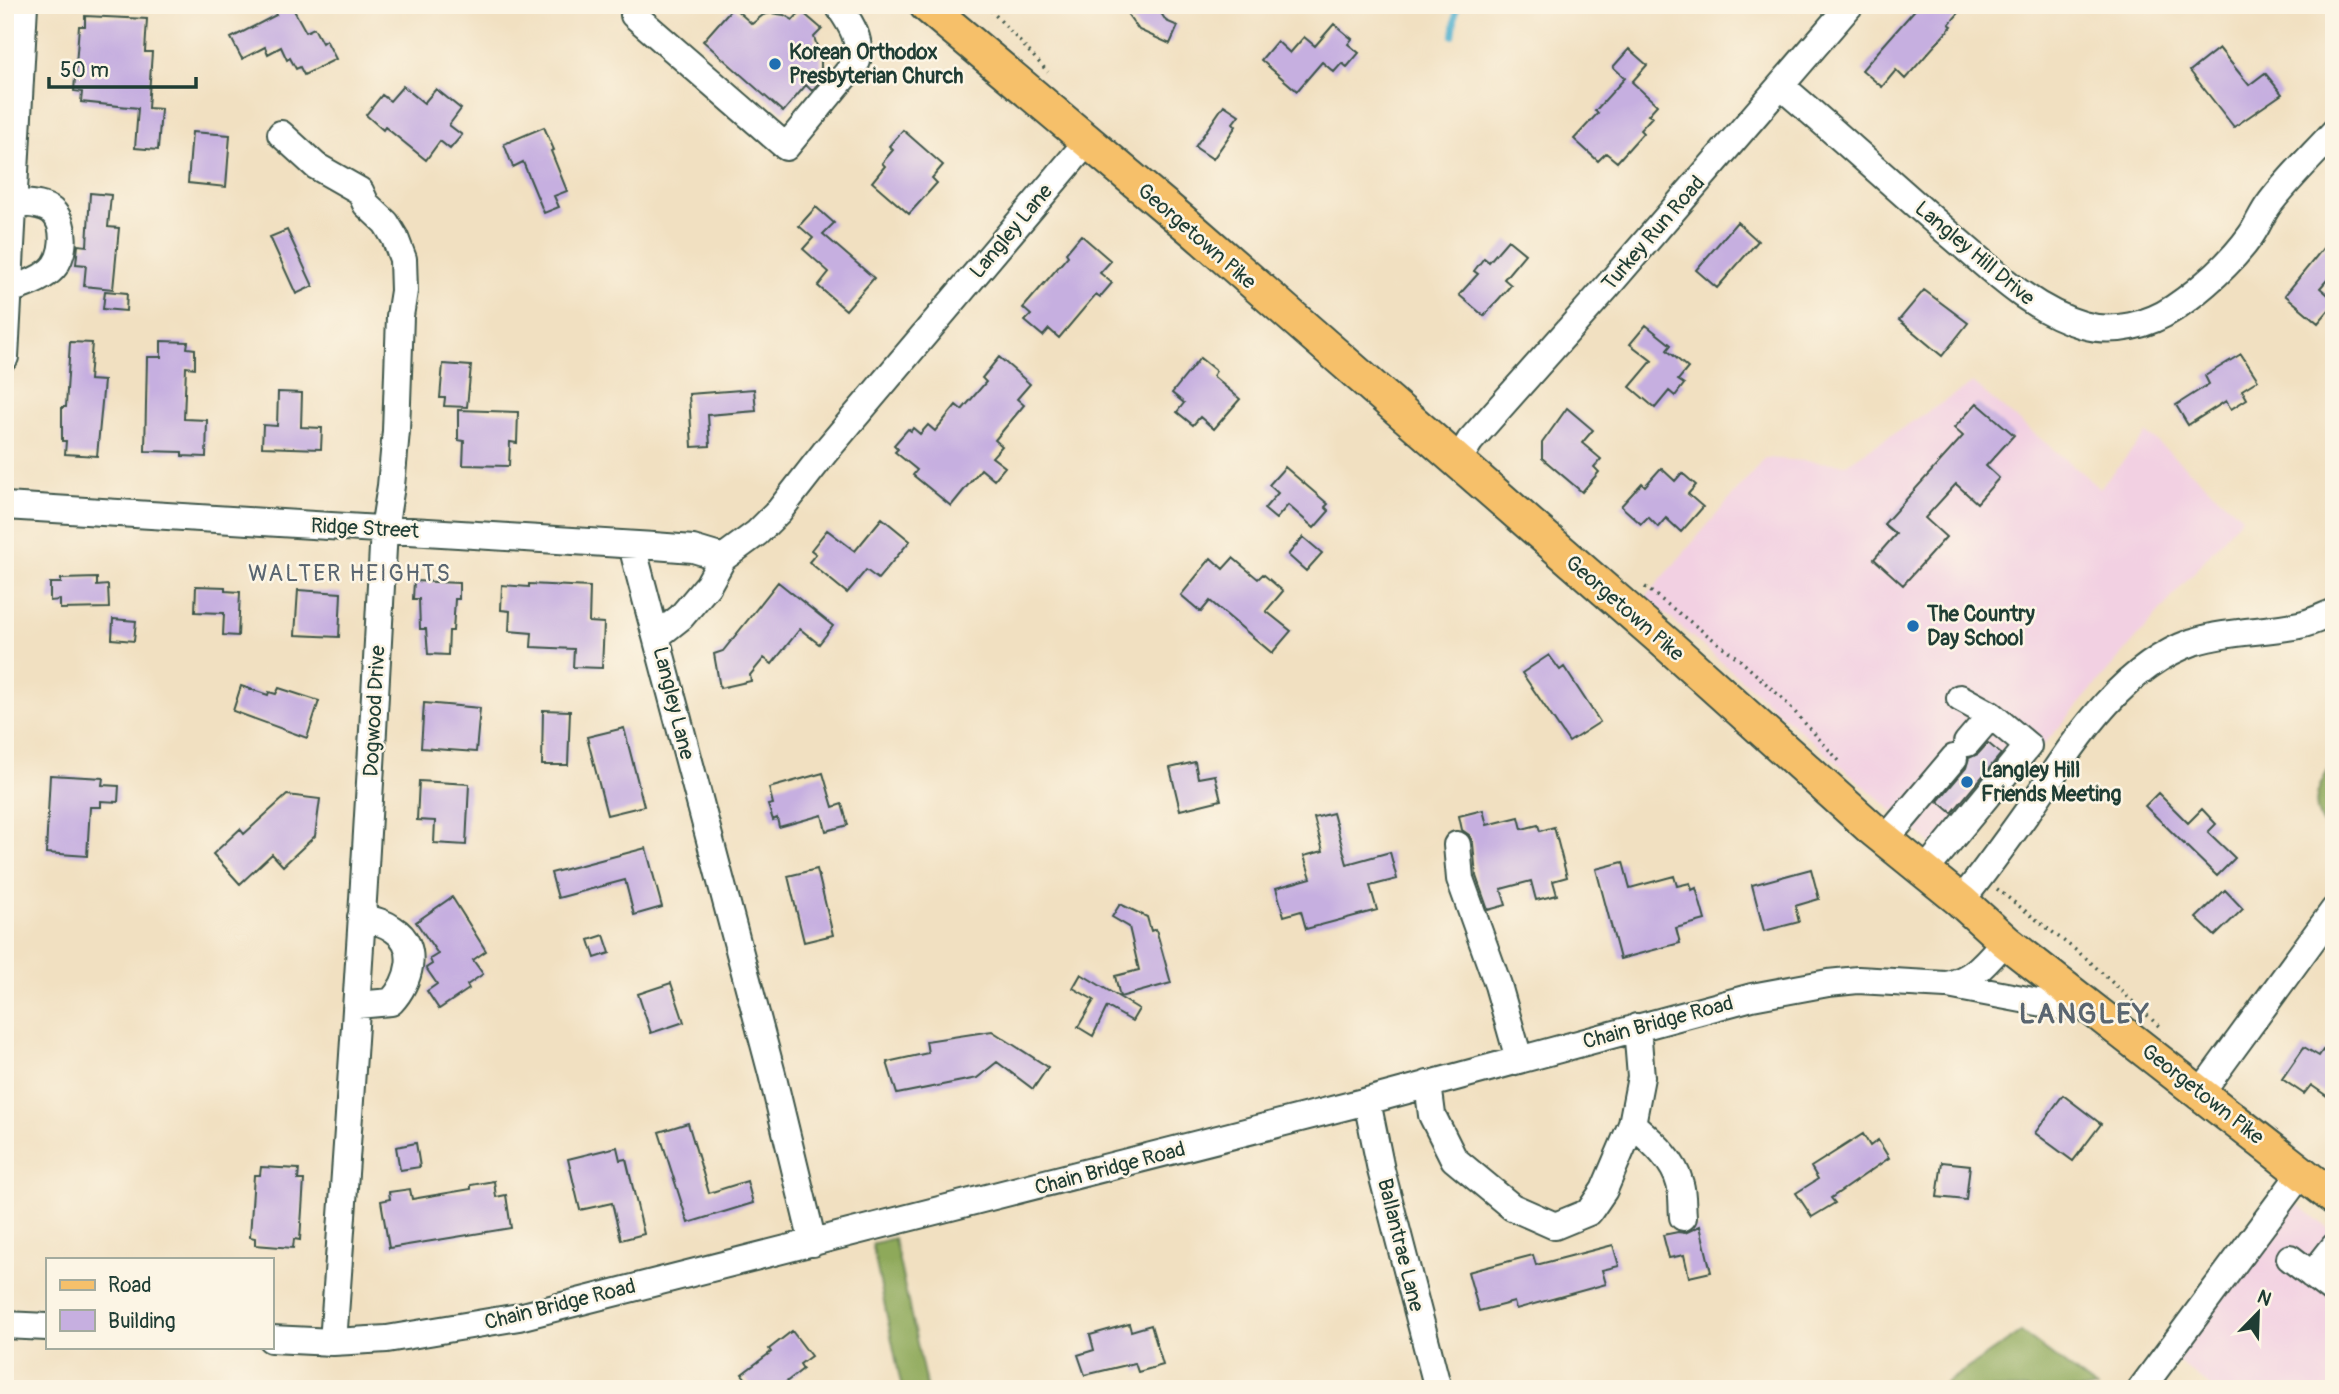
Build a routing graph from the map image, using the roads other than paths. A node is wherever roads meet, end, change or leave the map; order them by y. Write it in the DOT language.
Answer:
graph roads {
  1 [pos="24,5"];
  2 [pos="838,5"];
  3 [pos="926,5"];
  4 [pos="1850,5"];
  5 [pos="634,15"];
  6 [pos="1781,86"];
  7 [pos="2334,132"];
  8 [pos="281,134"];
  9 [pos="1087,142"];
  10 [pos="15,202"];
  11 [pos="9,290"];
  12 [pos="6,320"];
  13 [pos="5,357"];
  14 [pos="1457,462"];
  15 [pos="5,506"];
  16 [pos="384,529"];
  17 [pos="632,546"];
  18 [pos="723,558"];
  19 [pos="2334,612"];
  20 [pos="657,636"];
  21 [pos="1960,698"];
  22 [pos="1991,715"];
  23 [pos="1885,840"];
  24 [pos="1457,845"];
  25 [pos="1924,872"];
  26 [pos="1961,901"];
  27 [pos="2334,910"];
  28 [pos="361,917"];
  29 [pos="2006,941"];
  30 [pos="1946,985"];
  31 [pos="2077,996"];
  32 [pos="357,1005"];
  33 [pos="1637,1027"];
  34 [pos="1519,1059"];
  35 [pos="1428,1084"];
  36 [pos="2201,1091"];
  37 [pos="1367,1101"];
  38 [pos="1632,1124"];
  39 [pos="2302,1172"];
  40 [pos="2334,1198"];
  41 [pos="1683,1217"];
  42 [pos="813,1243"];
  43 [pos="2334,1247"];
  44 [pos="2290,1258"];
  45 [pos="5,1325"];
  46 [pos="46,1327"];
  47 [pos="273,1339"];
  48 [pos="333,1342"];
  49 [pos="1438,1389"];
  50 [pos="2141,1389"];
  1 -- 10 [label="street"];
  2 -- 5 [label="street"];
  3 -- 9 [label="main road, Georgetown Pike"];
  4 -- 6 [label="street, Turkey Run Road"];
  6 -- 7 [label="street, Langley Hill Drive"];
  6 -- 14 [label="street, Turkey Run Road"];
  8 -- 16 [label="street, Dogwood Drive"];
  9 -- 14 [label="main road, Georgetown Pike"];
  9 -- 18 [label="street, Langley Lane"];
  10 -- 11 [label="street"];
  10 -- 11 [label="street"];
  11 -- 12 [label="street"];
  12 -- 13 [label="street"];
  14 -- 23 [label="main road, Georgetown Pike"];
  15 -- 16 [label="street, Ridge Street"];
  16 -- 17 [label="street, Ridge Street"];
  16 -- 28 [label="street, Dogwood Drive"];
  17 -- 18 [label="street, Ridge Street"];
  17 -- 20 [label="street"];
  18 -- 20 [label="street, Langley Lane"];
  19 -- 26 [label="street"];
  20 -- 42 [label="street, Langley Lane"];
  21 -- 22 [label="street"];
  22 -- 23 [label="street"];
  22 -- 25 [label="street"];
  23 -- 25 [label="main road, Georgetown Pike"];
  24 -- 34 [label="street"];
  25 -- 26 [label="main road, Georgetown Pike"];
  26 -- 29 [label="main road, Georgetown Pike"];
  27 -- 36 [label="street"];
  28 -- 32 [label="street, Dogwood Drive"];
  28 -- 32 [label="street"];
  29 -- 30 [label="street, Chain Bridge Road"];
  29 -- 31 [label="main road, Georgetown Pike"];
  30 -- 31 [label="street, Chain Bridge Road"];
  30 -- 33 [label="street, Chain Bridge Road"];
  31 -- 36 [label="main road, Georgetown Pike"];
  32 -- 48 [label="street, Dogwood Drive"];
  33 -- 34 [label="street, Chain Bridge Road"];
  33 -- 38 [label="street"];
  34 -- 35 [label="street, Chain Bridge Road"];
  35 -- 37 [label="street, Chain Bridge Road"];
  35 -- 38 [label="street"];
  36 -- 39 [label="main road, Georgetown Pike"];
  37 -- 42 [label="street, Chain Bridge Road"];
  37 -- 49 [label="street, Ballantrae Lane"];
  38 -- 41 [label="street"];
  39 -- 40 [label="main road, Georgetown Pike"];
  39 -- 50 [label="street"];
  42 -- 48 [label="street, Chain Bridge Road"];
  43 -- 44 [label="street"];
  45 -- 46 [label="street"];
  47 -- 48 [label="street, Chain Bridge Road"];
}
